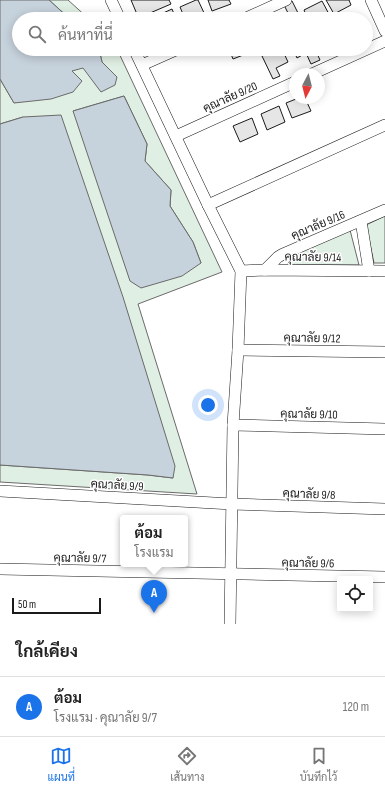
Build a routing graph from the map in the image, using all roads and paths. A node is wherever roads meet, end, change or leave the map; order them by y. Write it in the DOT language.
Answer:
graph roads {
  1 [pos="111,0"];
  2 [pos="286,0"];
  3 [pos="371,0"];
  4 [pos="117,12"];
  5 [pos="259,12"];
  6 [pos="385,31"];
  7 [pos="385,41"];
  8 [pos="373,46"];
  9 [pos="138,56"];
  10 [pos="162,56"];
  11 [pos="352,56"];
  12 [pos="142,65"];
  13 [pos="325,68"];
  14 [pos="289,85"];
  15 [pos="385,125"];
  16 [pos="176,136"];
  17 [pos="208,205"];
  18 [pos="385,210"];
  19 [pos="361,221"];
  20 [pos="265,270"];
  21 [pos="241,271"];
  22 [pos="369,271"];
  23 [pos="385,271"];
  24 [pos="238,350"];
  25 [pos="385,352"];
  26 [pos="232,425"];
  27 [pos="385,429"];
  28 [pos="0,491"];
  29 [pos="232,504"];
  30 [pos="385,509"];
  31 [pos="0,569"];
  32 [pos="231,574"];
  33 [pos="385,577"];
  34 [pos="230,624"];
  1 -- 4 [label="street"];
  2 -- 5 [label="street"];
  3 -- 6 [label="street"];
  7 -- 8 [label="street"];
  9 -- 12 [label="street"];
  10 -- 12 [label="street"];
  11 -- 13 [label="street"];
  12 -- 16 [label="street"];
  14 -- 16 [label="street, คุณาลัย 9/20"];
  15 -- 17 [label="street"];
  16 -- 17 [label="street"];
  17 -- 21 [label="street"];
  18 -- 19 [label="street, คุณาลัย 9/16"];
  19 -- 20 [label="street, คุณาลัย 9/16"];
  19 -- 22 [label="street"];
  20 -- 21 [label="street, คุณาลัย 9/14"];
  20 -- 22 [label="street, คุณาลัย 9/14"];
  21 -- 24 [label="street"];
  22 -- 23 [label="street, คุณาลัย 9/14"];
  24 -- 25 [label="street, คุณาลัย 9/12"];
  24 -- 26 [label="street"];
  26 -- 27 [label="street, คุณาลัย 9/10"];
  26 -- 29 [label="street"];
  28 -- 29 [label="street, คุณาลัย 9/9"];
  29 -- 30 [label="street, คุณาลัย 9/8"];
  29 -- 32 [label="street"];
  31 -- 32 [label="street, คุณาลัย 9/7"];
  32 -- 33 [label="street, คุณาลัย 9/6"];
  32 -- 34 [label="street"];
}
